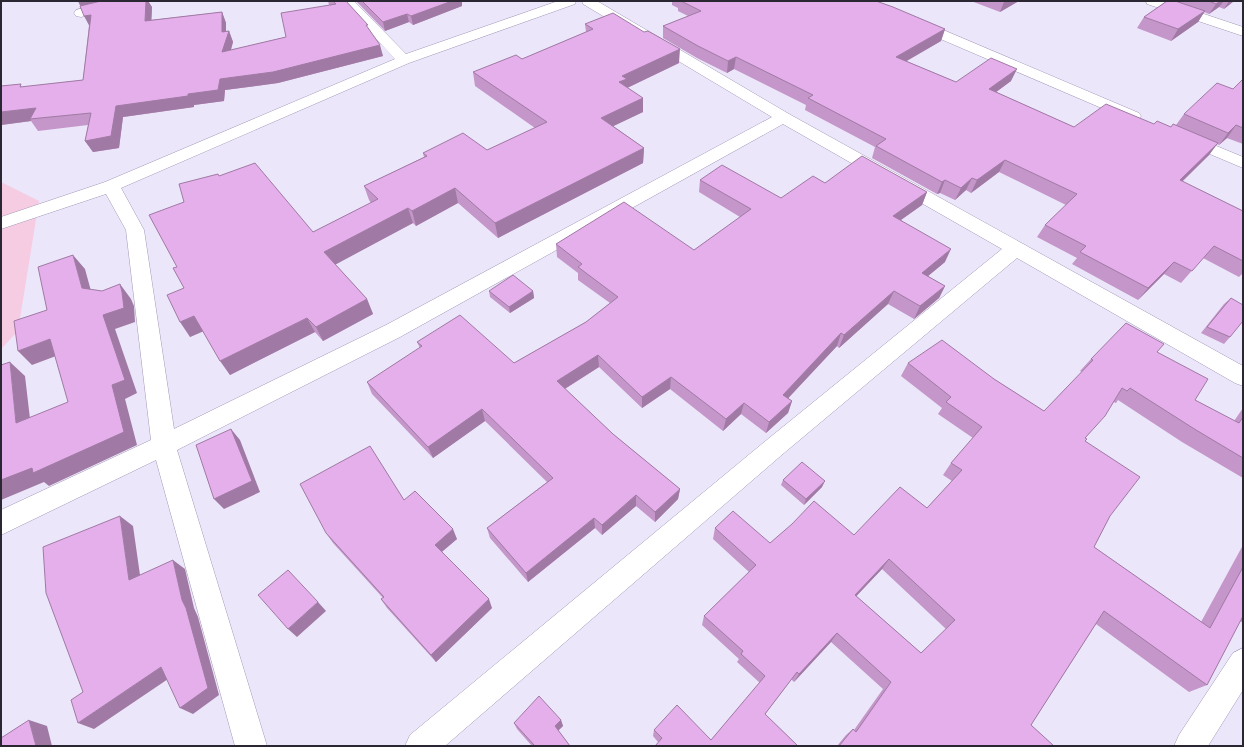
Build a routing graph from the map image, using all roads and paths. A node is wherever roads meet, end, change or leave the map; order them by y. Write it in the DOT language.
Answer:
graph roads {
  1 [pos="124,1"];
  2 [pos="347,1"];
  3 [pos="570,1"];
  4 [pos="588,1"];
  5 [pos="864,1"];
  6 [pos="1152,1"];
  7 [pos="81,12"];
  8 [pos="1243,32"];
  9 [pos="404,60"];
  10 [pos="783,117"];
  11 [pos="1148,123"];
  12 [pos="1170,132"];
  13 [pos="1243,163"];
  14 [pos="111,186"];
  15 [pos="1,222"];
  16 [pos="1016,248"];
  17 [pos="1243,377"];
  18 [pos="164,445"];
  19 [pos="1,523"];
  20 [pos="1243,663"];
  21 [pos="251,746"];
  22 [pos="421,746"];
  23 [pos="1190,746"];
  1 -- 7 [label="street"];
  2 -- 9 [label="street"];
  3 -- 9 [label="street"];
  4 -- 10 [label="street"];
  5 -- 11 [label="street"];
  6 -- 8 [label="street"];
  9 -- 14 [label="street"];
  10 -- 16 [label="street"];
  10 -- 18 [label="street"];
  12 -- 13 [label="street"];
  14 -- 15 [label="street"];
  14 -- 18 [label="street"];
  16 -- 17 [label="street"];
  16 -- 22 [label="street"];
  18 -- 19 [label="street"];
  18 -- 21 [label="street"];
  20 -- 23 [label="street"];
}
